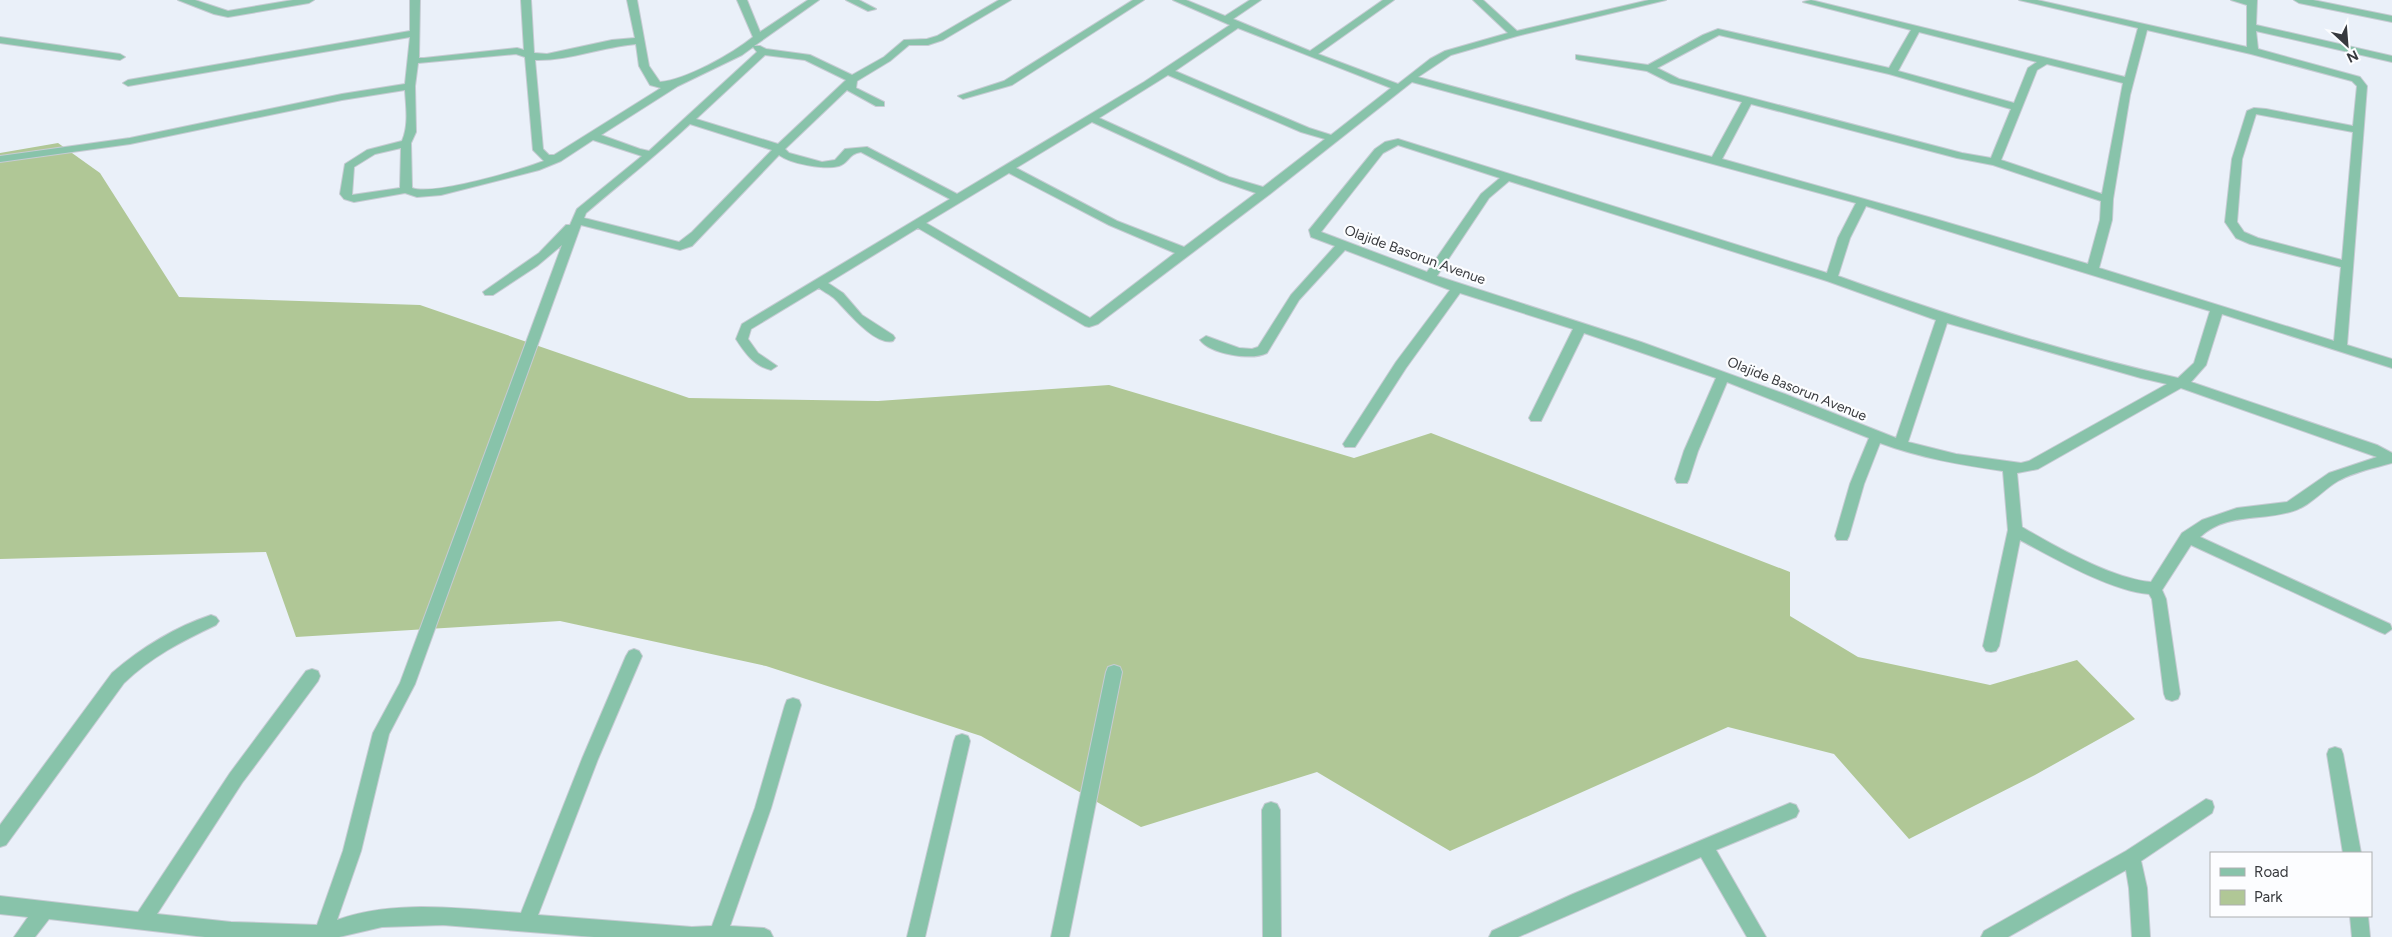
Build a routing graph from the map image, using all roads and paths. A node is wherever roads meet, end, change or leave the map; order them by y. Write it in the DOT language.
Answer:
graph roads {
  1 [pos="183,0"];
  2 [pos="309,0"];
  3 [pos="415,0"];
  4 [pos="526,0"];
  5 [pos="632,0"];
  6 [pos="742,0"];
  7 [pos="814,0"];
  8 [pos="851,0"];
  9 [pos="1006,0"];
  10 [pos="1139,0"];
  11 [pos="1178,0"];
  12 [pos="1256,0"];
  13 [pos="1389,0"];
  14 [pos="1478,0"];
  15 [pos="1661,0"];
  16 [pos="2024,0"];
  17 [pos="2236,0"];
  18 [pos="2299,0"];
  19 [pos="1808,2"];
  20 [pos="2252,2"];
  21 [pos="871,9"];
  22 [pos="2392,19"];
  23 [pos="1226,20"];
  24 [pos="1236,25"];
  25 [pos="2252,27"];
  26 [pos="2143,28"];
  27 [pos="1916,30"];
  28 [pos="414,33"];
  29 [pos="1515,34"];
  30 [pos="0,40"];
  31 [pos="640,41"];
  32 [pos="755,42"];
  33 [pos="2253,51"];
  34 [pos="764,52"];
  35 [pos="2023,53"];
  36 [pos="529,55"];
  37 [pos="1311,55"];
  38 [pos="120,57"];
  39 [pos="1579,57"];
  40 [pos="2392,58"];
  41 [pos="2047,60"];
  42 [pos="417,64"];
  43 [pos="1650,68"];
  44 [pos="2033,68"];
  45 [pos="1167,71"];
  46 [pos="1892,72"];
  47 [pos="852,79"];
  48 [pos="1413,79"];
  49 [pos="2128,81"];
  50 [pos="128,83"];
  51 [pos="674,84"];
  52 [pos="410,86"];
  53 [pos="1400,88"];
  54 [pos="963,96"];
  55 [pos="1749,99"];
  56 [pos="880,104"];
  57 [pos="2016,107"];
  58 [pos="1091,118"];
  59 [pos="690,120"];
  60 [pos="2358,130"];
  61 [pos="592,137"];
  62 [pos="1335,139"];
  63 [pos="406,143"];
  64 [pos="779,149"];
  65 [pos="652,154"];
  66 [pos="0,159"];
  67 [pos="557,159"];
  68 [pos="1716,160"];
  69 [pos="1995,162"];
  70 [pos="1009,169"];
  71 [pos="1507,177"];
  72 [pos="406,190"];
  73 [pos="1266,192"];
  74 [pos="956,198"];
  75 [pos="2107,199"];
  76 [pos="1862,202"];
  77 [pos="577,220"];
  78 [pos="917,223"];
  79 [pos="1344,244"];
  80 [pos="1185,251"];
  81 [pos="2347,265"];
  82 [pos="2092,270"];
  83 [pos="1430,277"];
  84 [pos="1831,278"];
  85 [pos="820,283"];
  86 [pos="1457,288"];
  87 [pos="489,292"];
  88 [pos="2217,309"];
  89 [pos="1943,318"];
  90 [pos="1581,326"];
  91 [pos="889,338"];
  92 [pos="1206,340"];
  93 [pos="2340,348"];
  94 [pos="2392,364"];
  95 [pos="771,366"];
  96 [pos="1724,376"];
  97 [pos="2180,383"];
  98 [pos="1536,418"];
  99 [pos="1876,437"];
  100 [pos="1350,444"];
  101 [pos="1900,445"];
  102 [pos="2391,458"];
  103 [pos="2010,466"];
  104 [pos="1682,479"];
  105 [pos="2015,530"];
  106 [pos="1842,536"];
  107 [pos="2187,537"];
  108 [pos="2153,588"];
  109 [pos="211,621"];
  110 [pos="2385,628"];
  111 [pos="1992,646"];
  112 [pos="634,656"];
  113 [pos="1114,672"];
  114 [pos="312,676"];
  115 [pos="2172,694"];
  116 [pos="793,705"];
  117 [pos="962,742"];
  118 [pos="2335,754"];
  119 [pos="2206,807"];
  120 [pos="1270,810"];
  121 [pos="1790,811"];
  122 [pos="0,840"];
  123 [pos="1705,846"];
  124 [pos="2352,852"];
  125 [pos="2132,857"];
  126 [pos="0,905"];
  127 [pos="44,910"];
  128 [pos="2359,917"];
  129 [pos="143,920"];
  130 [pos="527,921"];
  131 [pos="229,934"];
  132 [pos="718,934"];
  133 [pos="323,935"];
  134 [pos="692,936"];
  135 [pos="23,937"];
  136 [pos="764,937"];
  137 [pos="916,937"];
  138 [pos="1060,937"];
  139 [pos="1272,937"];
  140 [pos="1498,937"];
  141 [pos="1758,937"];
  142 [pos="1990,937"];
  143 [pos="2141,937"];
  144 [pos="2361,937"];
  1 -- 2 [label="street"];
  3 -- 28 [label="street"];
  4 -- 36 [label="street"];
  5 -- 31 [label="street"];
  6 -- 32 [label="street"];
  7 -- 32 [label="street"];
  8 -- 21 [label="street"];
  9 -- 47 [label="street"];
  10 -- 54 [label="street"];
  11 -- 23 [label="street"];
  12 -- 23 [label="street"];
  13 -- 37 [label="street"];
  14 -- 29 [label="street"];
  15 -- 29 [label="street"];
  16 -- 26 [label="street"];
  17 -- 20 [label="street"];
  18 -- 22 [label="street"];
  19 -- 27 [label="street"];
  20 -- 25 [label="street"];
  23 -- 24 [label="street"];
  24 -- 37 [label="street"];
  24 -- 45 [label="street"];
  25 -- 33 [label="street"];
  25 -- 40 [label="street"];
  26 -- 33 [label="street"];
  26 -- 49 [label="street"];
  27 -- 35 [label="street"];
  27 -- 46 [label="street"];
  28 -- 42 [label="street"];
  28 -- 50 [label="street"];
  29 -- 48 [label="street"];
  30 -- 38 [label="street"];
  31 -- 36 [label="street"];
  31 -- 51 [label="street"];
  32 -- 34 [label="street"];
  32 -- 51 [label="street"];
  33 -- 60 [label="street"];
  34 -- 47 [label="street"];
  34 -- 59 [label="street"];
  35 -- 41 [label="street"];
  35 -- 44 [label="street"];
  36 -- 42 [label="street"];
  36 -- 67 [label="street"];
  37 -- 53 [label="street"];
  39 -- 43 [label="street"];
  41 -- 44 [label="street"];
  41 -- 49 [label="street"];
  42 -- 52 [label="street"];
  43 -- 46 [label="street"];
  43 -- 55 [label="street"];
  44 -- 57 [label="street"];
  45 -- 58 [label="street"];
  45 -- 62 [label="street"];
  46 -- 57 [label="street"];
  47 -- 56 [label="street"];
  47 -- 64 [label="street"];
  48 -- 53 [label="street"];
  48 -- 68 [label="street"];
  49 -- 75 [label="street"];
  51 -- 61 [label="street"];
  52 -- 63 [label="street"];
  52 -- 66 [label="street"];
  53 -- 62 [label="street"];
  55 -- 68 [label="street"];
  55 -- 69 [label="street"];
  57 -- 69 [label="street"];
  58 -- 70 [label="street"];
  58 -- 73 [label="street"];
  59 -- 64 [label="street"];
  59 -- 65 [label="street"];
  60 -- 81 [label="street"];
  60 -- 81 [label="street"];
  61 -- 65 [label="street"];
  61 -- 67 [label="street"];
  62 -- 73 [label="street"];
  63 -- 72 [label="street"];
  63 -- 72 [label="street"];
  64 -- 74 [label="street"];
  64 -- 77 [label="street"];
  65 -- 77 [label="street"];
  67 -- 72 [label="street"];
  68 -- 76 [label="street"];
  69 -- 75 [label="street"];
  70 -- 74 [label="street"];
  70 -- 80 [label="street"];
  71 -- 79 [label="street, Olajide Basorun Avenue"];
  71 -- 83 [label="street"];
  71 -- 84 [label="street"];
  73 -- 80 [label="street"];
  74 -- 78 [label="street"];
  75 -- 82 [label="street"];
  76 -- 82 [label="street"];
  76 -- 84 [label="street"];
  77 -- 87 [label="street"];
  77 -- 133 [label="street"];
  78 -- 80 [label="street"];
  78 -- 85 [label="street"];
  79 -- 83 [label="street, Olajide Basorun Avenue"];
  79 -- 92 [label="street"];
  81 -- 93 [label="street"];
  82 -- 88 [label="street"];
  83 -- 86 [label="street, Olajide Basorun Avenue"];
  84 -- 89 [label="street"];
  85 -- 91 [label="street"];
  85 -- 95 [label="street"];
  86 -- 90 [label="street, Olajide Basorun Avenue"];
  86 -- 100 [label="street"];
  88 -- 93 [label="street"];
  88 -- 97 [label="street, Olajide Basorun Avenue"];
  89 -- 97 [label="street"];
  89 -- 101 [label="street"];
  90 -- 96 [label="street, Olajide Basorun Avenue"];
  90 -- 98 [label="street"];
  93 -- 94 [label="street"];
  96 -- 99 [label="street, Olajide Basorun Avenue"];
  96 -- 104 [label="street"];
  97 -- 102 [label="street"];
  97 -- 103 [label="street, Olajide Basorun Avenue"];
  99 -- 101 [label="street, Olajide Basorun Avenue"];
  99 -- 106 [label="street"];
  101 -- 103 [label="street, Olajide Basorun Avenue"];
  102 -- 107 [label="street"];
  103 -- 105 [label="street"];
  105 -- 108 [label="street"];
  105 -- 111 [label="street"];
  107 -- 108 [label="street"];
  107 -- 110 [label="street"];
  108 -- 115 [label="street"];
  109 -- 122 [label="street"];
  112 -- 130 [label="street"];
  113 -- 138 [label="street"];
  114 -- 129 [label="street"];
  116 -- 132 [label="street"];
  117 -- 137 [label="street"];
  118 -- 124 [label="street"];
  119 -- 125 [label="street"];
  120 -- 139 [label="street"];
  121 -- 123 [label="street"];
  123 -- 140 [label="street"];
  123 -- 141 [label="street"];
  125 -- 142 [label="street"];
  125 -- 143 [label="street"];
  126 -- 127 [label="street"];
  127 -- 129 [label="street"];
  127 -- 135 [label="street"];
  128 -- 144 [label="street"];
  129 -- 131 [label="street"];
  130 -- 133 [label="street"];
  130 -- 134 [label="street"];
  131 -- 133 [label="street"];
  132 -- 134 [label="street"];
  132 -- 136 [label="street"];
}
